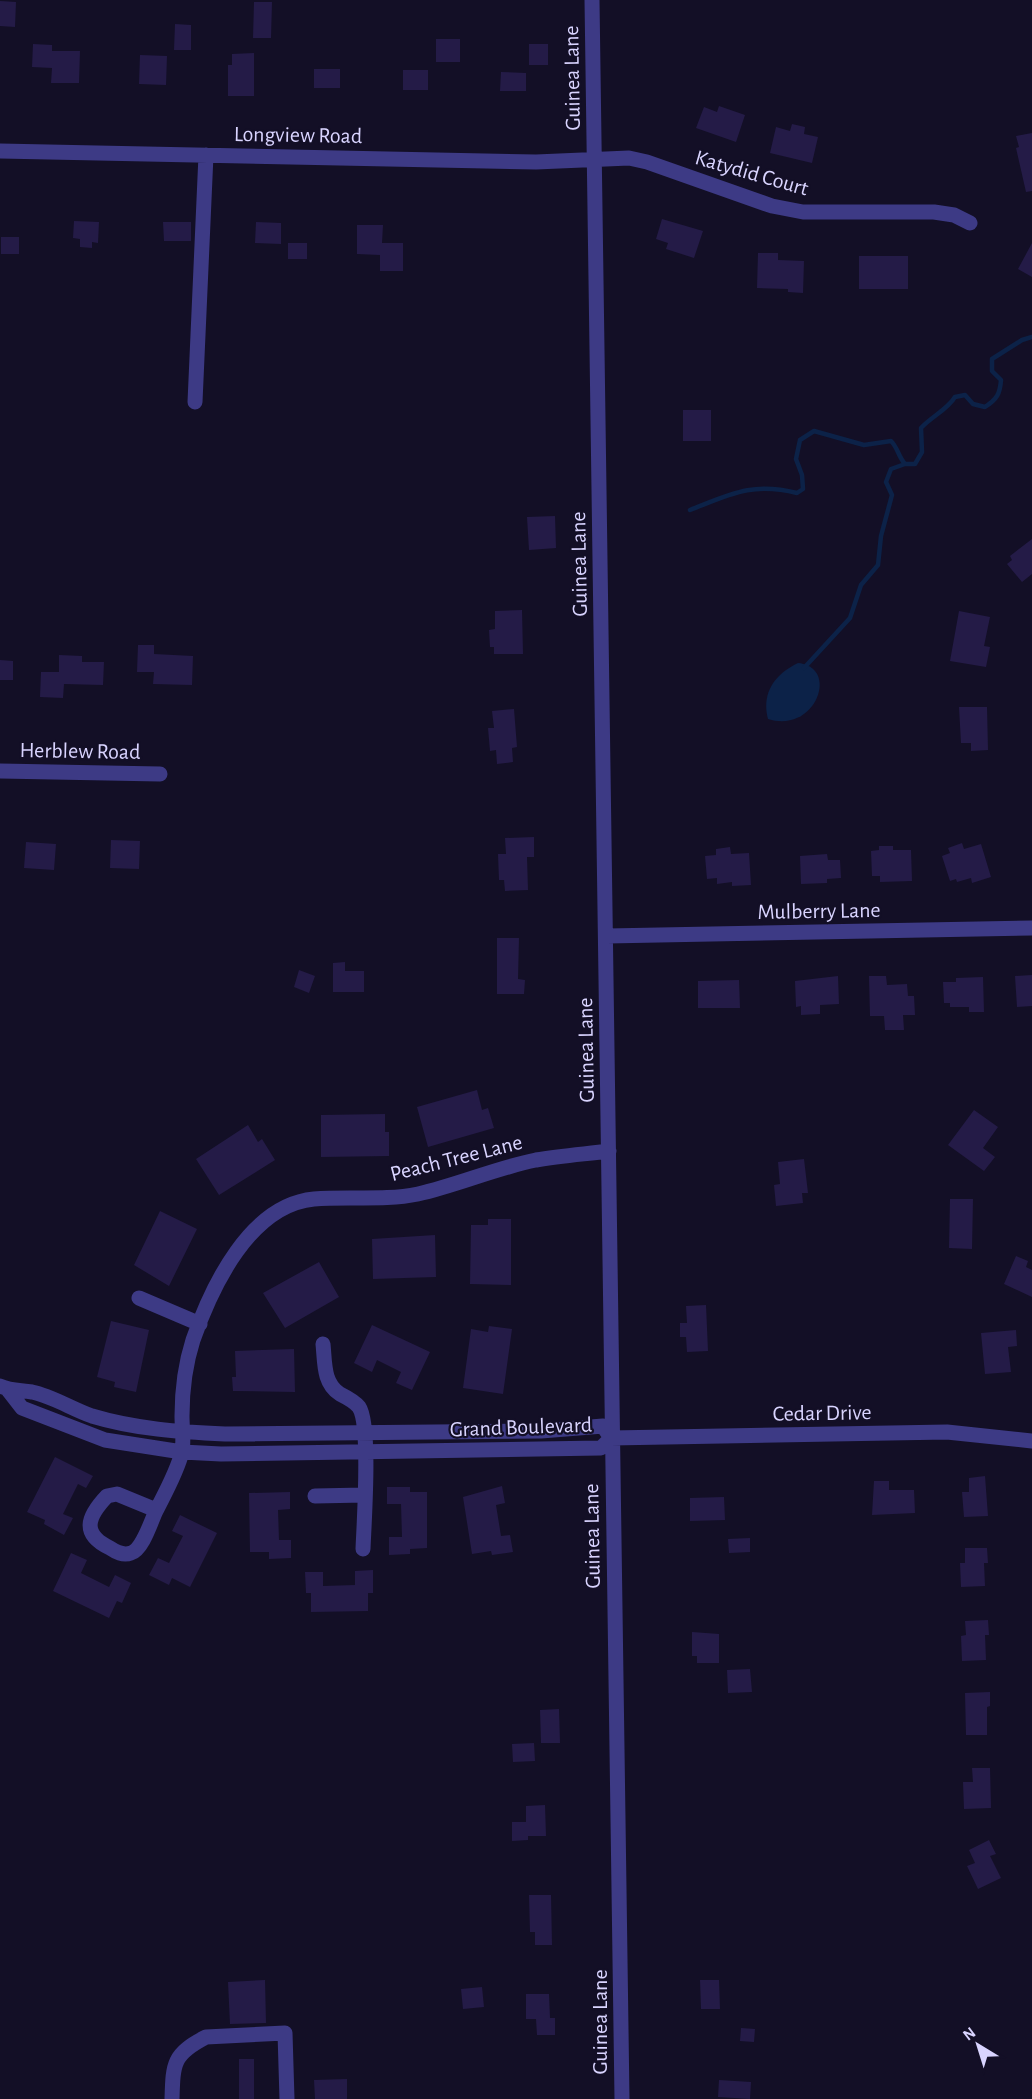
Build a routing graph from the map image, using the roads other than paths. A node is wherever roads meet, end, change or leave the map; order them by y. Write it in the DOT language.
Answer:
graph roads {
  1 [pos="592,0"];
  2 [pos="0,151"];
  3 [pos="206,155"];
  4 [pos="594,160"];
  5 [pos="970,223"];
  6 [pos="195,402"];
  7 [pos="0,771"];
  8 [pos="160,774"];
  9 [pos="1032,928"];
  10 [pos="607,936"];
  11 [pos="609,1151"];
  12 [pos="139,1298"];
  13 [pos="200,1324"];
  14 [pos="324,1344"];
  15 [pos="4,1388"];
  16 [pos="520,1431"];
  17 [pos="182,1432"];
  18 [pos="364,1433"];
  19 [pos="611,1438"];
  20 [pos="1032,1441"];
  21 [pos="520,1449"];
  22 [pos="182,1452"];
  23 [pos="365,1452"];
  24 [pos="364,1495"];
  25 [pos="315,1496"];
  26 [pos="156,1510"];
  27 [pos="363,1549"];
  28 [pos="172,2099"];
  29 [pos="287,2099"];
  30 [pos="622,2099"];
  1 -- 4 [label="street, Guinea Lane"];
  2 -- 3 [label="street, Longview Road"];
  3 -- 4 [label="street, Longview Road"];
  3 -- 6 [label="street"];
  4 -- 5 [label="street, Katydid Court"];
  4 -- 10 [label="street, Guinea Lane"];
  7 -- 8 [label="street, Herblew Road"];
  9 -- 10 [label="street, Mulberry Lane"];
  10 -- 11 [label="street, Guinea Lane"];
  11 -- 13 [label="street, Peach Tree Lane"];
  11 -- 19 [label="street, Guinea Lane"];
  12 -- 13 [label="street"];
  13 -- 17 [label="street, Peach Tree Lane"];
  14 -- 18 [label="street"];
  15 -- 17 [label="street, Grand Boulevard"];
  15 -- 22 [label="street, Grand Boulevard"];
  16 -- 18 [label="street, Grand Boulevard"];
  16 -- 19 [label="street, Grand Boulevard"];
  16 -- 21 [label="street"];
  17 -- 18 [label="street, Grand Boulevard"];
  17 -- 22 [label="street, Peach Tree Lane"];
  18 -- 23 [label="street"];
  19 -- 20 [label="street, Cedar Drive"];
  19 -- 21 [label="street, Grand Boulevard"];
  19 -- 30 [label="street, Guinea Lane"];
  21 -- 23 [label="street, Grand Boulevard"];
  22 -- 23 [label="street, Grand Boulevard"];
  22 -- 26 [label="street"];
  23 -- 24 [label="street"];
  24 -- 25 [label="street"];
  24 -- 27 [label="street"];
  26 -- 26 [label="street"];
  28 -- 29 [label="street"];
}
